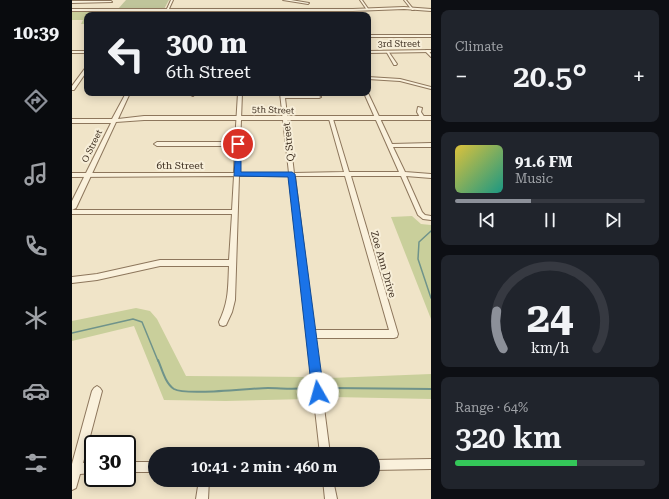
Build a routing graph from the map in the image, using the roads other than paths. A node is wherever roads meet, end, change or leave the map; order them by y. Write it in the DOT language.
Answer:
graph roads {
  1 [pos="172,0"];
  2 [pos="284,0"];
  3 [pos="361,0"];
  4 [pos="405,0"];
  5 [pos="86,1"];
  6 [pos="112,1"];
  7 [pos="72,2"];
  8 [pos="307,2"];
  9 [pos="413,9"];
  10 [pos="72,10"];
  11 [pos="103,10"];
  12 [pos="167,10"];
  13 [pos="311,10"];
  14 [pos="368,10"];
  15 [pos="431,10"];
  16 [pos="371,36"];
  17 [pos="431,36"];
  18 [pos="72,52"];
  19 [pos="84,52"];
  20 [pos="371,52"];
  21 [pos="387,52"];
  22 [pos="429,52"];
  23 [pos="431,56"];
  24 [pos="395,64"];
  25 [pos="84,73"];
  26 [pos="371,78"];
  27 [pos="72,82"];
  28 [pos="78,82"];
  29 [pos="84,82"];
  30 [pos="431,82"];
  31 [pos="429,87"];
  32 [pos="72,89"];
  33 [pos="126,96"];
  34 [pos="240,96"];
  35 [pos="282,96"];
  36 [pos="300,96"];
  37 [pos="367,96"];
  38 [pos="319,97"];
  39 [pos="420,108"];
  40 [pos="239,118"];
  41 [pos="424,118"];
  42 [pos="431,118"];
  43 [pos="285,119"];
  44 [pos="331,119"];
  45 [pos="378,119"];
  46 [pos="114,120"];
  47 [pos="72,121"];
  48 [pos="158,144"];
  49 [pos="238,144"];
  50 [pos="390,146"];
  51 [pos="431,146"];
  52 [pos="237,174"];
  53 [pos="292,174"];
  54 [pos="347,174"];
  55 [pos="403,174"];
  56 [pos="72,175"];
  57 [pos="88,175"];
  58 [pos="431,176"];
  59 [pos="72,208"];
  60 [pos="72,212"];
  61 [pos="235,212"];
  62 [pos="431,218"];
  63 [pos="233,264"];
  64 [pos="72,280"];
  65 [pos="223,322"];
  66 [pos="311,334"];
  67 [pos="97,391"];
  68 [pos="324,447"];
  69 [pos="431,464"];
  70 [pos="380,465"];
  71 [pos="136,467"];
  72 [pos="148,467"];
  73 [pos="84,468"];
  74 [pos="74,469"];
  75 [pos="72,484"];
  76 [pos="203,487"];
  77 [pos="329,487"];
  78 [pos="202,499"];
  79 [pos="331,499"];
  1 -- 12 [label="street"];
  2 -- 8 [label="street"];
  3 -- 14 [label="street"];
  4 -- 9 [label="street"];
  5 -- 6 [label="street"];
  5 -- 7 [label="street"];
  6 -- 11 [label="street"];
  8 -- 13 [label="street"];
  9 -- 14 [label="street"];
  9 -- 15 [label="street"];
  10 -- 11 [label="street"];
  11 -- 12 [label="street"];
  12 -- 13 [label="street"];
  13 -- 14 [label="street"];
  16 -- 17 [label="street"];
  18 -- 19 [label="street"];
  20 -- 21 [label="street, 3rd Street"];
  21 -- 22 [label="street, 3rd Street"];
  21 -- 24 [label="street"];
  22 -- 23 [label="street"];
  25 -- 28 [label="street"];
  26 -- 31 [label="street"];
  27 -- 28 [label="street"];
  28 -- 29 [label="street"];
  28 -- 32 [label="street"];
  30 -- 31 [label="street"];
  33 -- 46 [label="street, O Street"];
  34 -- 40 [label="street"];
  35 -- 43 [label="street, Q Street"];
  36 -- 38 [label="street"];
  37 -- 45 [label="street"];
  39 -- 41 [label="street"];
  40 -- 43 [label="street, 5th Street"];
  40 -- 46 [label="street, 5th Street"];
  40 -- 49 [label="street"];
  41 -- 42 [label="street, 5th Street"];
  41 -- 45 [label="street, 5th Street"];
  43 -- 44 [label="street, 5th Street"];
  43 -- 53 [label="street, Q Street"];
  44 -- 45 [label="street, 5th Street"];
  44 -- 54 [label="street, Zoe Ann Drive"];
  45 -- 50 [label="street"];
  46 -- 47 [label="street, 5th Street"];
  46 -- 57 [label="street, O Street"];
  48 -- 49 [label="street"];
  49 -- 52 [label="street"];
  50 -- 51 [label="street"];
  50 -- 55 [label="street"];
  52 -- 53 [label="street, 6th Street"];
  52 -- 57 [label="street, 6th Street"];
  52 -- 61 [label="street"];
  53 -- 54 [label="street, 6th Street"];
  53 -- 66 [label="street, Q Street"];
  54 -- 55 [label="street, 6th Street"];
  54 -- 66 [label="street, Zoe Ann Drive"];
  55 -- 58 [label="street, 6th Street"];
  55 -- 62 [label="street"];
  56 -- 57 [label="street, 6th Street"];
  57 -- 59 [label="street, O Street"];
  60 -- 61 [label="street"];
  61 -- 63 [label="street"];
  63 -- 64 [label="street"];
  63 -- 65 [label="street"];
  66 -- 68 [label="street, Q Street"];
  67 -- 74 [label="street"];
  69 -- 70 [label="street"];
  71 -- 72 [label="street"];
  73 -- 74 [label="street"];
  74 -- 75 [label="street"];
  76 -- 78 [label="street"];
  77 -- 79 [label="street"];
}
